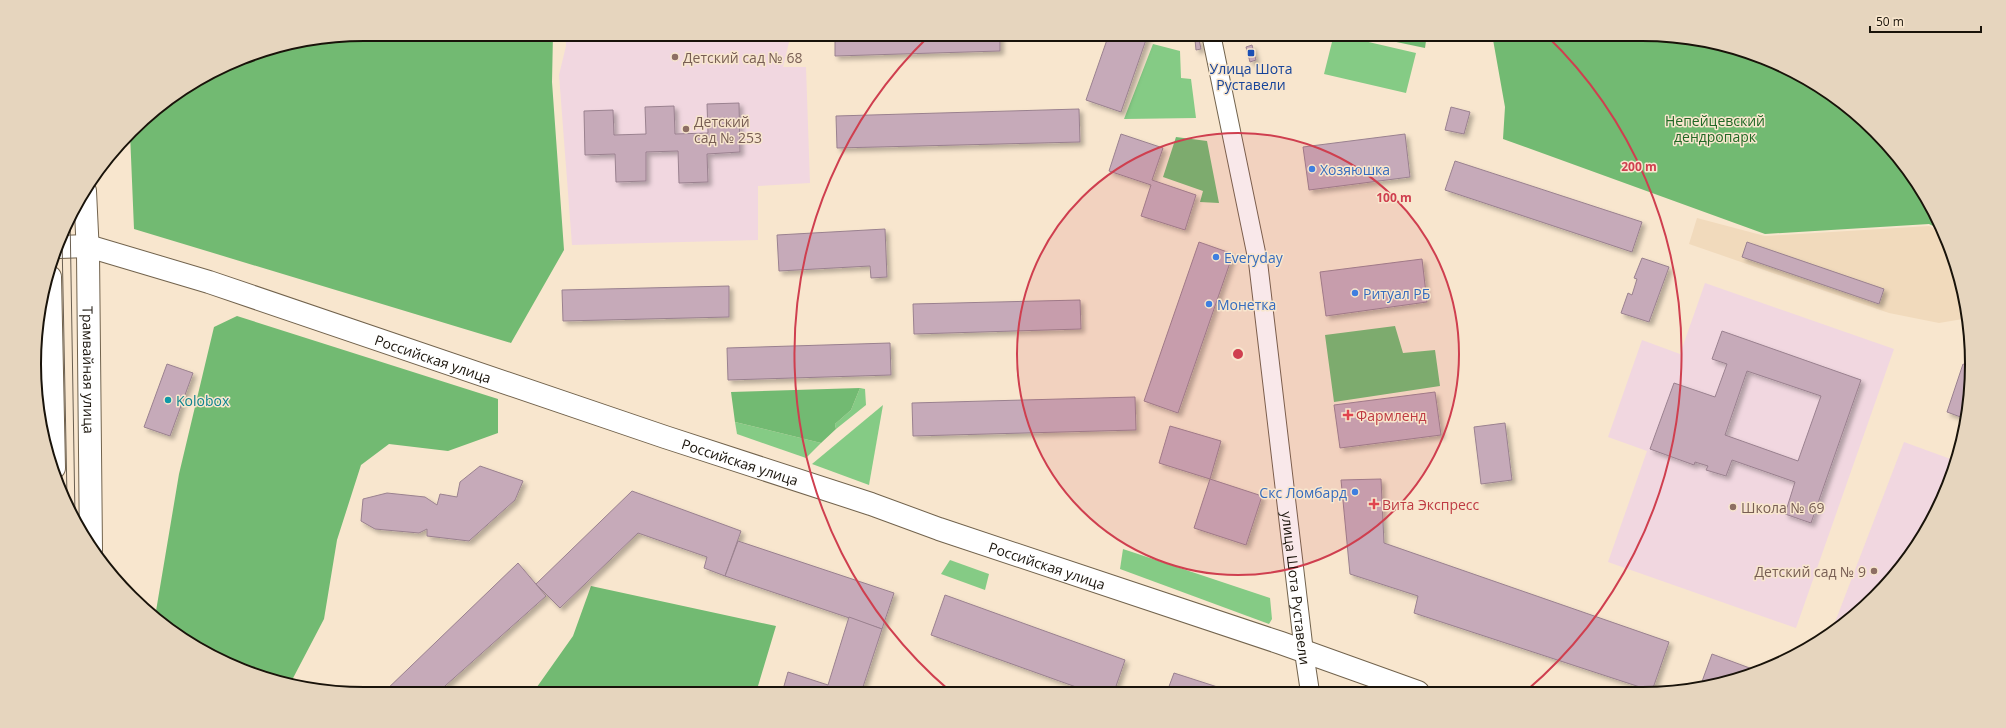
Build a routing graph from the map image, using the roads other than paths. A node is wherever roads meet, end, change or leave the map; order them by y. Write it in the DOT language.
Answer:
graph roads {
  1 [pos="1212,41"];
  2 [pos="85,200"];
  3 [pos="88,246"];
  4 [pos="63,247"];
  5 [pos="50,287"];
  6 [pos="54,454"];
  7 [pos="91,537"];
  8 [pos="1304,652"];
  9 [pos="1309,687"];
  10 [pos="1404,687"];
  1 -- 8 [label="street, улица Шота Руставели"];
  2 -- 3 [label="main road, Трамвайная улица"];
  3 -- 4 [label="main road, Российская улица"];
  3 -- 7 [label="main road, Трамвайная улица"];
  3 -- 8 [label="main road, Российская улица"];
  5 -- 6 [label="main road"];
  8 -- 9 [label="street, улица Шота Руставели"];
  8 -- 10 [label="main road, Российская улица"];
}
